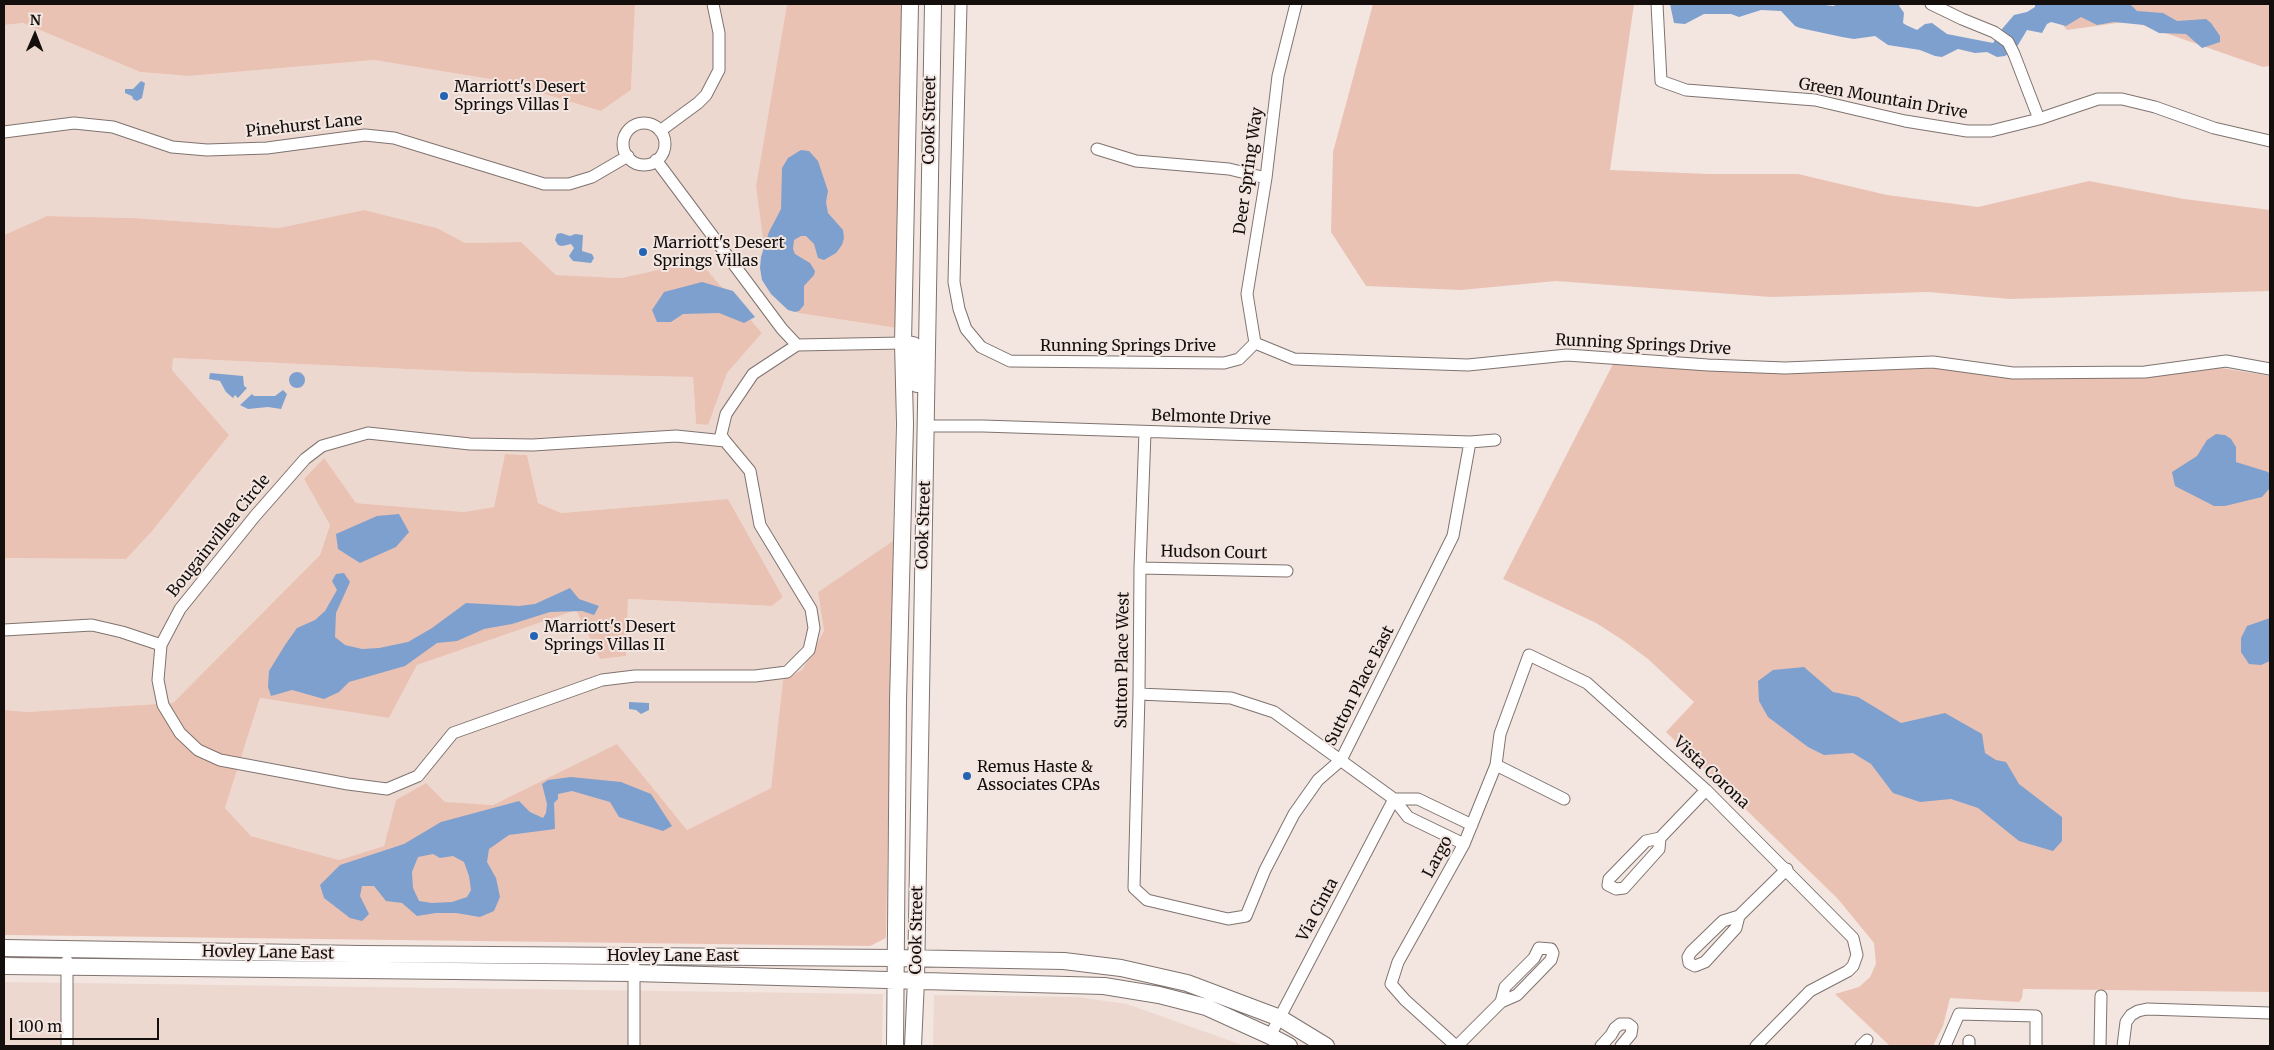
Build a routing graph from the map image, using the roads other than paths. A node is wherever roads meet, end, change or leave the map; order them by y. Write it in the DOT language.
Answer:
graph roads {
  1 [pos="713,4"];
  2 [pos="910,4"];
  3 [pos="933,4"];
  4 [pos="961,4"];
  5 [pos="1296,4"];
  6 [pos="1657,4"];
  7 [pos="1931,4"];
  8 [pos="2039,120"];
  9 [pos="660,131"];
  10 [pos="4,132"];
  11 [pos="2270,141"];
  12 [pos="1097,149"];
  13 [pos="628,156"];
  14 [pos="656,160"];
  15 [pos="1266,178"];
  16 [pos="903,343"];
  17 [pos="1255,343"];
  18 [pos="797,345"];
  19 [pos="2270,369"];
  20 [pos="925,426"];
  21 [pos="1145,432"];
  22 [pos="1495,440"];
  23 [pos="725,441"];
  24 [pos="1470,442"];
  25 [pos="1140,568"];
  26 [pos="1287,571"];
  27 [pos="901,590"];
  28 [pos="4,630"];
  29 [pos="161,645"];
  30 [pos="1529,655"];
  31 [pos="1139,694"];
  32 [pos="920,734"];
  33 [pos="1341,760"];
  34 [pos="1496,765"];
  35 [pos="1706,790"];
  36 [pos="1394,798"];
  37 [pos="1564,799"];
  38 [pos="1472,825"];
  39 [pos="1660,838"];
  40 [pos="1464,844"];
  41 [pos="1787,869"];
  42 [pos="1147,900"];
  43 [pos="1738,916"];
  44 [pos="4,948"];
  45 [pos="67,949"];
  46 [pos="354,954"];
  47 [pos="574,955"];
  48 [pos="634,956"];
  49 [pos="897,958"];
  50 [pos="916,958"];
  51 [pos="4,966"];
  52 [pos="67,966"];
  53 [pos="283,969"];
  54 [pos="516,972"];
  55 [pos="634,973"];
  56 [pos="897,979"];
  57 [pos="916,980"];
  58 [pos="2101,996"];
  59 [pos="1501,1002"];
  60 [pos="2270,1013"];
  61 [pos="1280,1018"];
  62 [pos="1270,1036"];
  63 [pos="66,1046"];
  64 [pos="634,1046"];
  65 [pos="895,1046"];
  66 [pos="913,1046"];
  67 [pos="1288,1046"];
  68 [pos="1326,1046"];
  69 [pos="1456,1046"];
  70 [pos="1601,1046"];
  71 [pos="1621,1046"];
  72 [pos="1756,1046"];
  73 [pos="1945,1046"];
  74 [pos="2036,1046"];
  75 [pos="2100,1046"];
  76 [pos="2123,1046"];
  1 -- 9 [label="street"];
  2 -- 16 [label="main road, Cook Street"];
  3 -- 20 [label="main road, Cook Street"];
  4 -- 17 [label="street, Running Springs Drive"];
  5 -- 15 [label="street, Deer Spring Way"];
  6 -- 8 [label="street, Green Mountain Drive"];
  7 -- 8 [label="street"];
  8 -- 11 [label="street, Green Mountain Drive"];
  9 -- 13 [label="street"];
  9 -- 14 [label="street"];
  10 -- 13 [label="street, Pinehurst Lane"];
  12 -- 15 [label="street"];
  13 -- 14 [label="street"];
  14 -- 18 [label="street"];
  15 -- 17 [label="street, Deer Spring Way"];
  16 -- 18 [label="street"];
  16 -- 20 [label="main road"];
  16 -- 27 [label="main road, Cook Street"];
  17 -- 19 [label="street, Running Springs Drive"];
  18 -- 23 [label="street"];
  20 -- 21 [label="street, Belmonte Drive"];
  20 -- 32 [label="main road, Cook Street"];
  21 -- 24 [label="street, Belmonte Drive"];
  21 -- 25 [label="street, Sutton Place West"];
  22 -- 24 [label="street, Belmonte Drive"];
  23 -- 29 [label="street, Bougainvillea Circle"];
  23 -- 29 [label="street, Bougainvillea Circle"];
  24 -- 33 [label="street, Sutton Place East"];
  25 -- 26 [label="street, Hudson Court"];
  25 -- 31 [label="street, Sutton Place West"];
  27 -- 32 [label="main road"];
  27 -- 49 [label="main road, Cook Street"];
  28 -- 29 [label="street"];
  30 -- 34 [label="street, Largo"];
  30 -- 35 [label="street, Vista Corona"];
  31 -- 33 [label="street"];
  31 -- 42 [label="street, Sutton Place West"];
  32 -- 50 [label="main road, Cook Street"];
  33 -- 36 [label="street"];
  33 -- 42 [label="street, Sutton Place East"];
  34 -- 37 [label="street"];
  34 -- 38 [label="street, Largo"];
  35 -- 39 [label="street"];
  35 -- 41 [label="street, Vista Corona"];
  36 -- 38 [label="street"];
  36 -- 40 [label="street"];
  36 -- 61 [label="street, Via Cinta"];
  38 -- 40 [label="street, Largo"];
  39 -- 39 [label="street"];
  40 -- 69 [label="street, Largo"];
  41 -- 43 [label="street"];
  41 -- 72 [label="street, Vista Corona"];
  43 -- 43 [label="street"];
  44 -- 45 [label="main road, Hovley Lane East"];
  45 -- 46 [label="main road, Hovley Lane East"];
  45 -- 52 [label="street"];
  46 -- 47 [label="main road, Hovley Lane East"];
  46 -- 53 [label="main road"];
  47 -- 48 [label="main road, Hovley Lane East"];
  47 -- 54 [label="main road"];
  48 -- 49 [label="main road, Hovley Lane East"];
  48 -- 55 [label="street"];
  49 -- 50 [label="main road, Hovley Lane East"];
  49 -- 56 [label="main road, Cook Street"];
  50 -- 57 [label="main road, Cook Street"];
  50 -- 61 [label="main road, Hovley Lane East"];
  51 -- 52 [label="main road, Hovley Lane East"];
  52 -- 53 [label="main road, Hovley Lane East"];
  52 -- 63 [label="street"];
  53 -- 54 [label="main road, Hovley Lane East"];
  54 -- 55 [label="main road, Hovley Lane East"];
  55 -- 56 [label="main road, Hovley Lane East"];
  55 -- 64 [label="street"];
  56 -- 57 [label="main road, Hovley Lane East"];
  56 -- 65 [label="main road, Cook Street"];
  57 -- 62 [label="main road, Hovley Lane East"];
  57 -- 66 [label="main road, Cook Street"];
  58 -- 75 [label="street"];
  59 -- 59 [label="street"];
  59 -- 69 [label="street"];
  60 -- 76 [label="street"];
  61 -- 62 [label="street, Via Cinta"];
  61 -- 68 [label="main road, Hovley Lane East"];
  62 -- 67 [label="main road, Hovley Lane East"];
  70 -- 71 [label="street"];
  73 -- 74 [label="street"];
}
